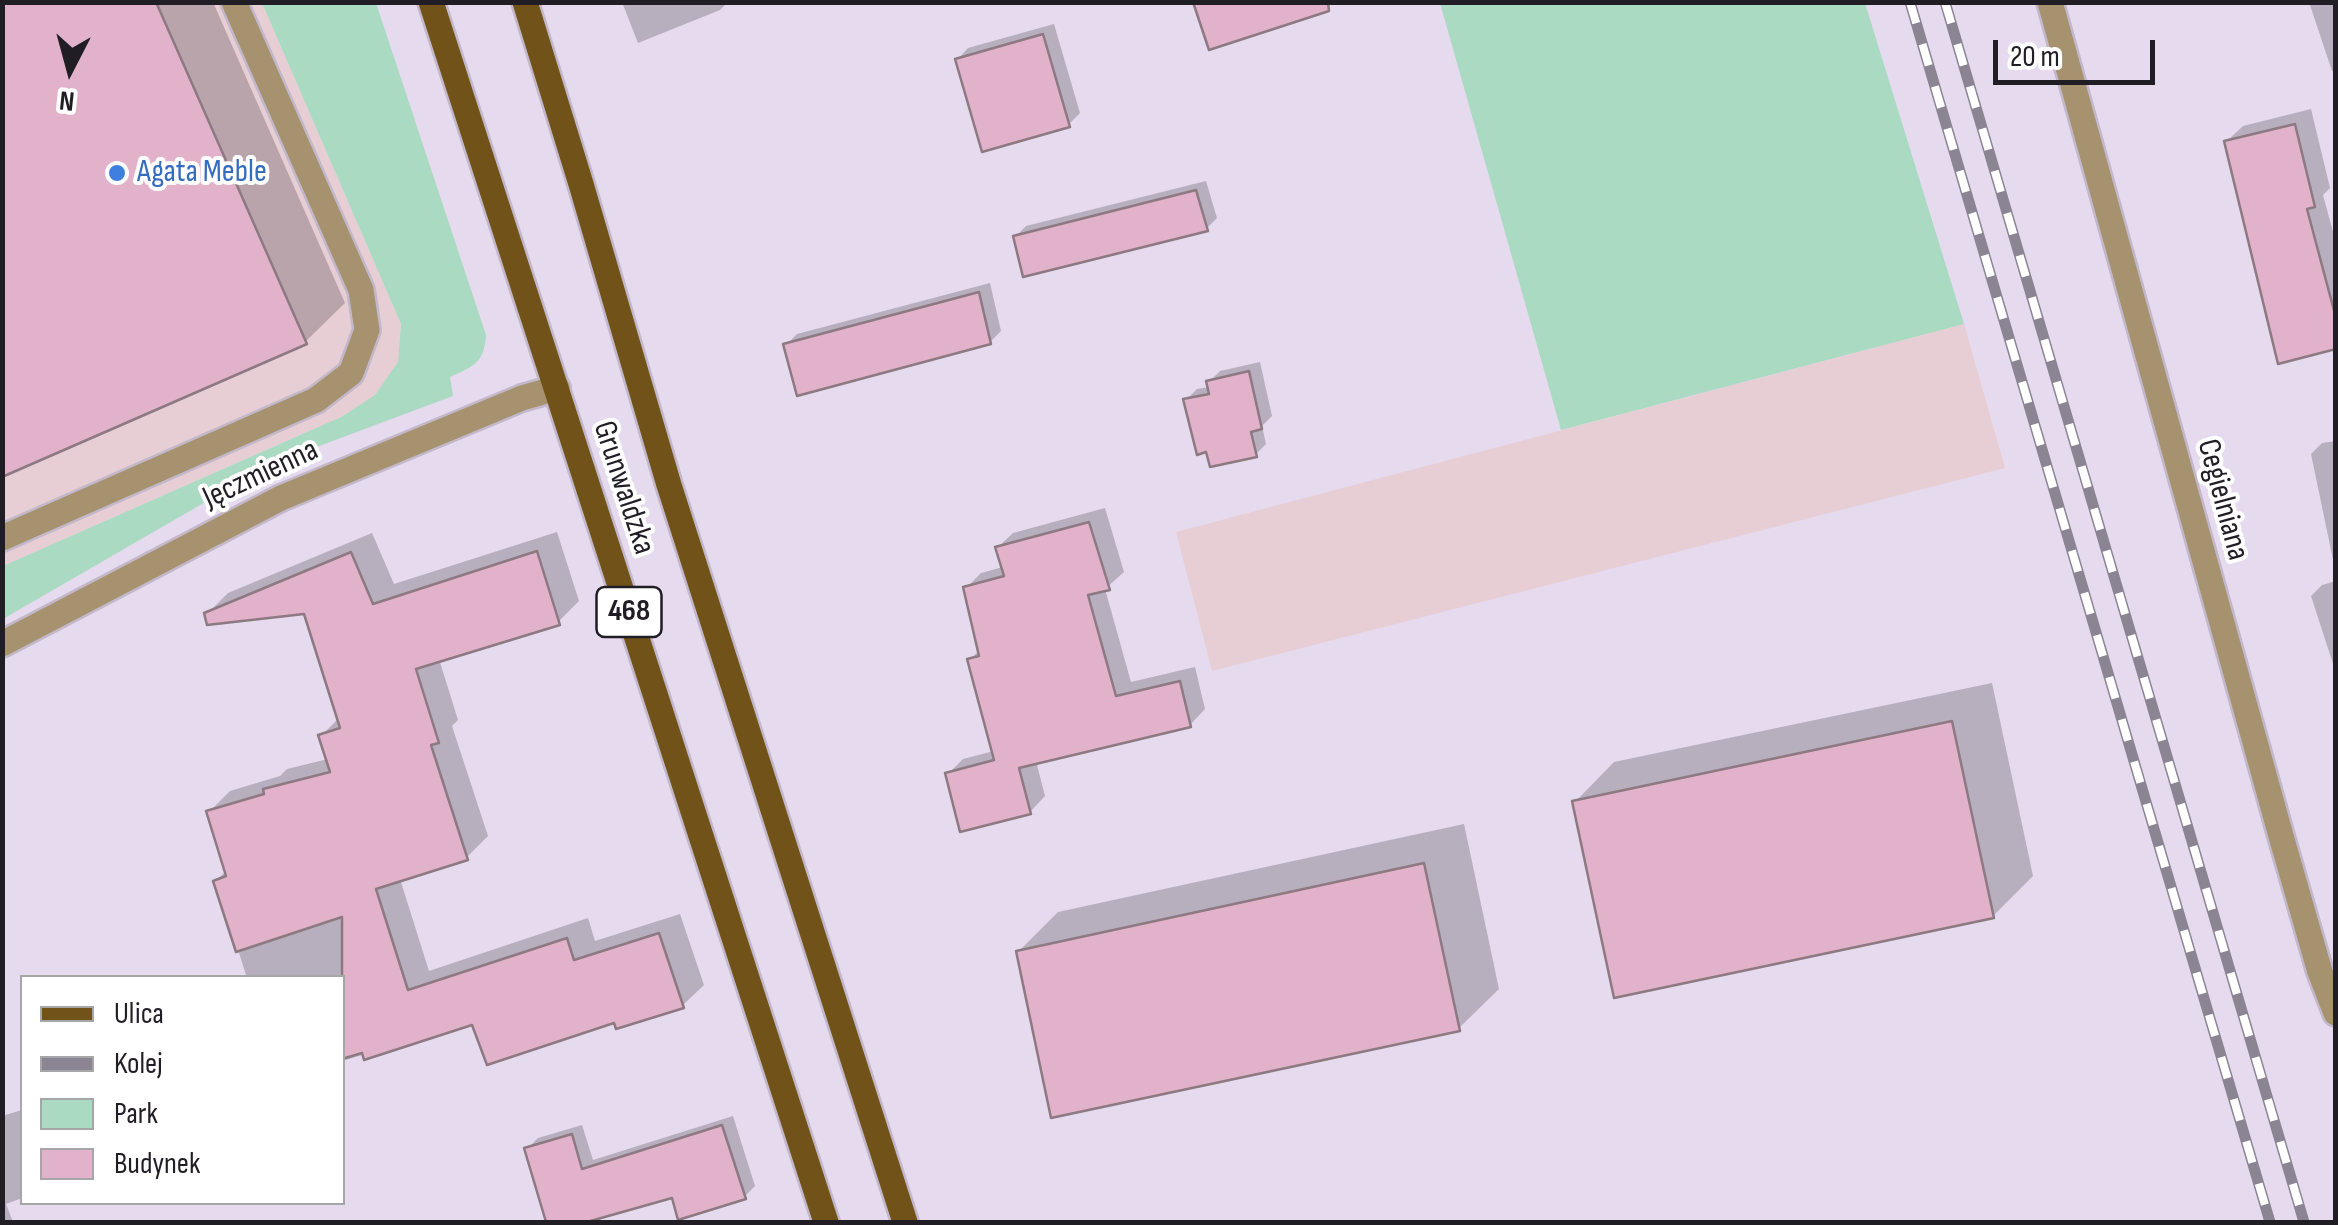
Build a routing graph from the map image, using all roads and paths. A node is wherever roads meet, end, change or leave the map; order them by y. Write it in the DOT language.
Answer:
graph roads {
  1 [pos="234,2"];
  2 [pos="431,2"];
  3 [pos="525,2"];
  4 [pos="2050,2"];
  5 [pos="557,388"];
  6 [pos="2,538"];
  7 [pos="2,644"];
  8 [pos="2336,1013"];
  9 [pos="826,1222"];
  10 [pos="905,1222"];
  1 -- 6 [label="street"];
  2 -- 5 [label="main road, Grunwaldzka / 468"];
  3 -- 10 [label="main road, Grunwaldzka / 468"];
  4 -- 8 [label="street, Cegielniana"];
  5 -- 7 [label="street, Jęczmienna"];
  5 -- 9 [label="main road, Grunwaldzka / 468"];
}
